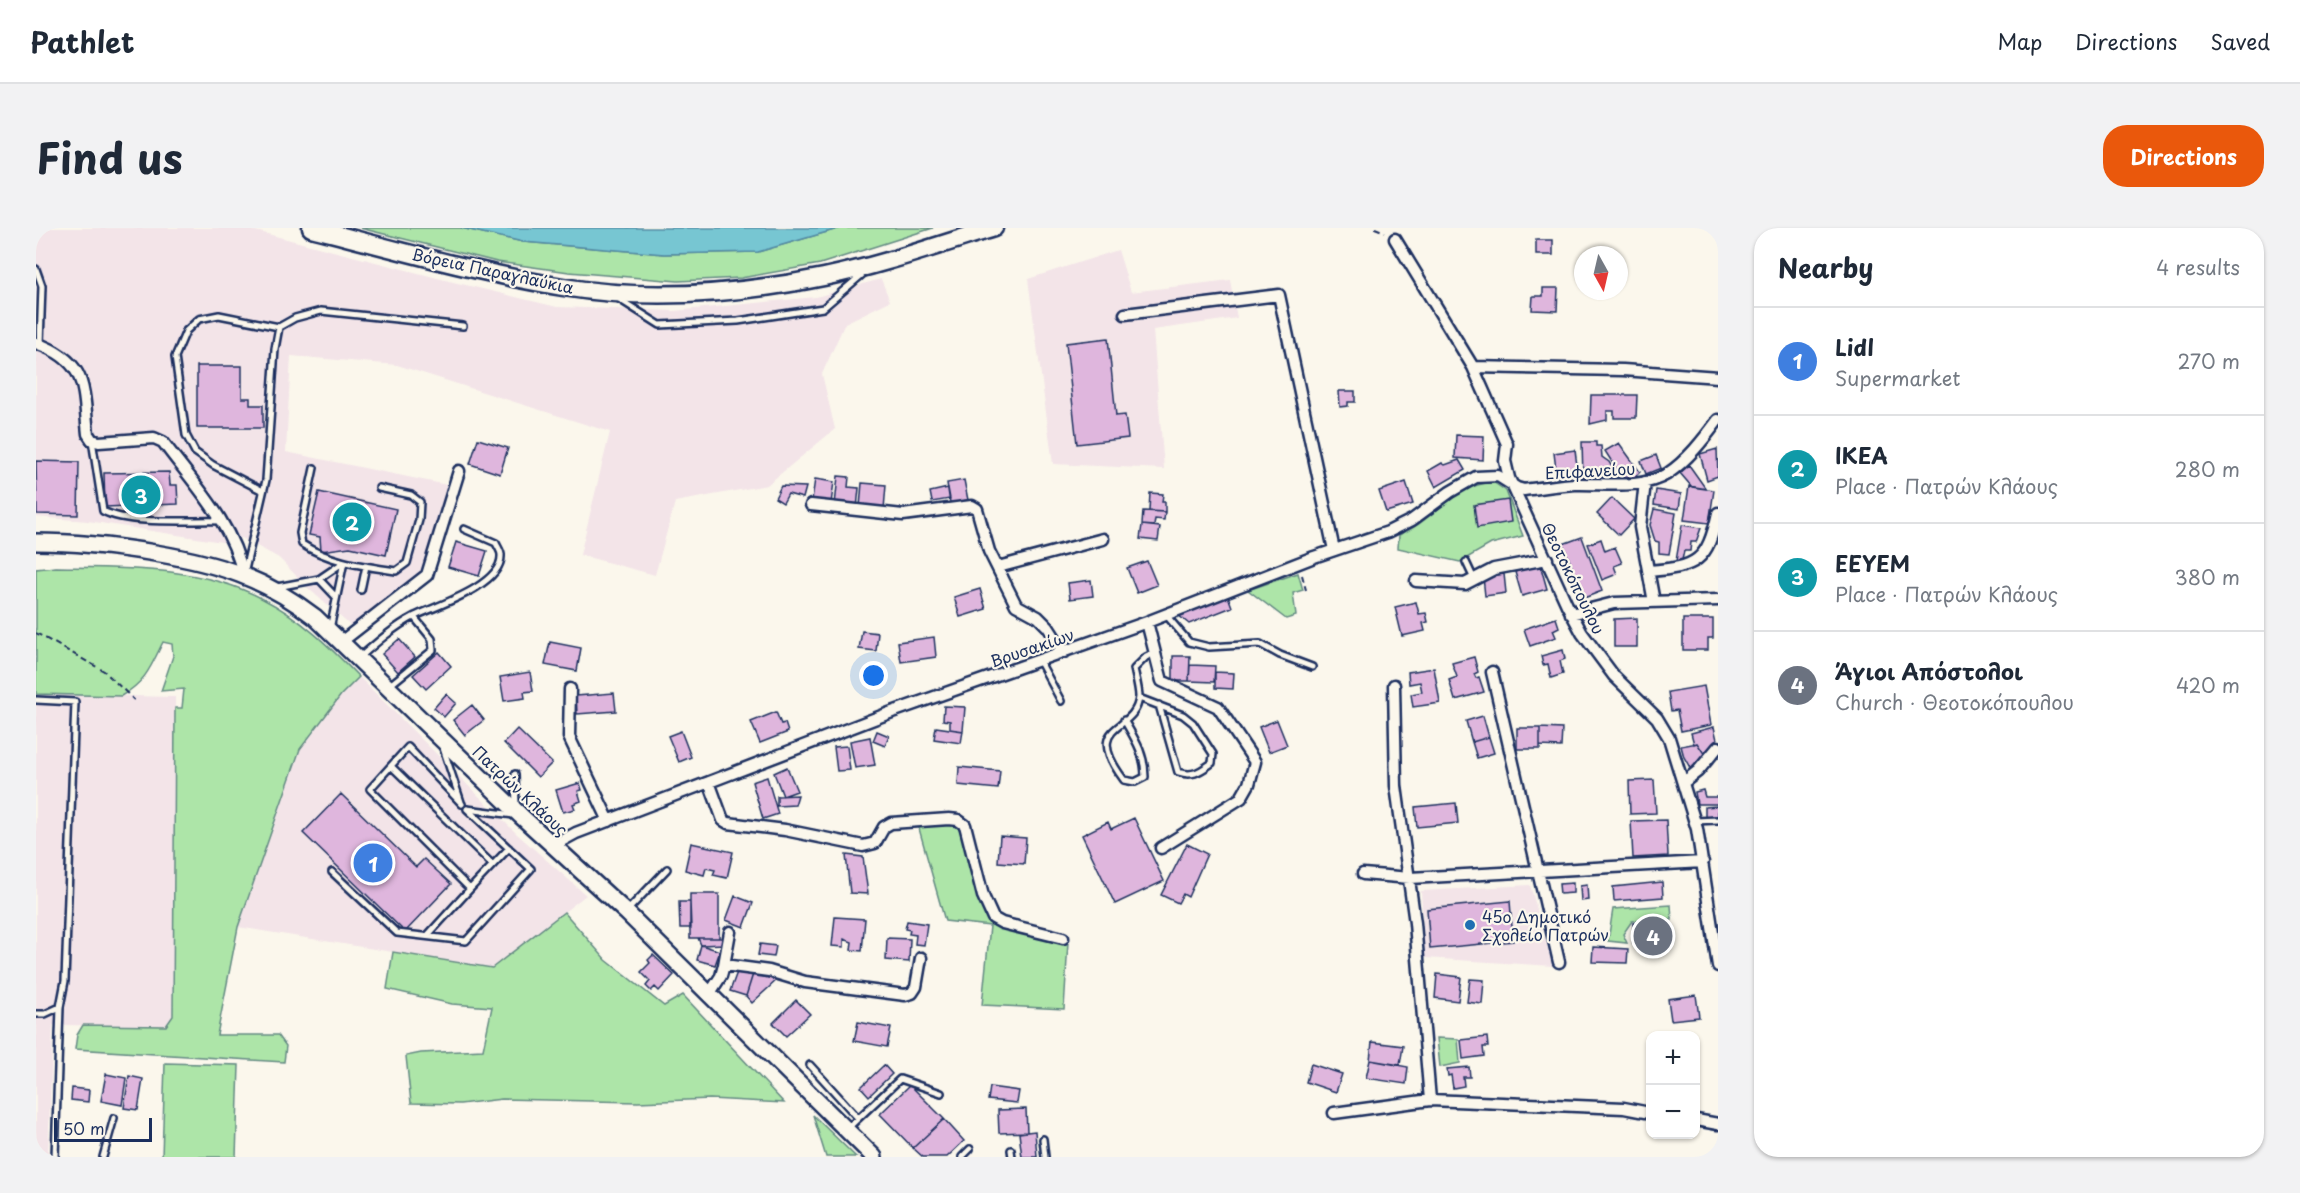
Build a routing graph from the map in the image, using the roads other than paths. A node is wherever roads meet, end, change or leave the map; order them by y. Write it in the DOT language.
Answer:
graph roads {
  1 [pos="311,228"];
  2 [pos="994,228"];
  3 [pos="1395,239"];
  4 [pos="875,264"];
  5 [pos="36,269"];
  6 [pos="606,291"];
  7 [pos="1125,314"];
  8 [pos="462,326"];
  9 [pos="279,327"];
  10 [pos="38,343"];
  11 [pos="1473,367"];
  12 [pos="1718,377"];
  13 [pos="1718,420"];
  14 [pos="92,440"];
  15 [pos="314,468"];
  16 [pos="459,471"];
  17 [pos="1645,482"];
  18 [pos="1512,485"];
  19 [pos="379,488"];
  20 [pos="263,491"];
  21 [pos="811,505"];
  22 [pos="1718,513"];
  23 [pos="222,521"];
  24 [pos="464,529"];
  25 [pos="1103,539"];
  26 [pos="36,542"];
  27 [pos="90,543"];
  28 [pos="1334,550"];
  29 [pos="36,552"];
  30 [pos="1547,559"];
  31 [pos="344,562"];
  32 [pos="1466,562"];
  33 [pos="366,566"];
  34 [pos="998,567"];
  35 [pos="1649,571"];
  36 [pos="243,575"];
  37 [pos="319,579"];
  38 [pos="1475,580"];
  39 [pos="1416,581"];
  40 [pos="273,588"];
  41 [pos="361,590"];
  42 [pos="336,597"];
  43 [pos="1718,600"];
  44 [pos="1654,602"];
  45 [pos="1571,614"];
  46 [pos="1166,615"];
  47 [pos="414,617"];
  48 [pos="1147,622"];
  49 [pos="330,631"];
  50 [pos="341,642"];
  51 [pos="1064,652"];
  52 [pos="1155,653"];
  53 [pos="359,658"];
  54 [pos="1039,660"];
  55 [pos="1312,667"];
  56 [pos="1492,672"];
  57 [pos="1394,685"];
  58 [pos="388,686"];
  59 [pos="570,689"];
  60 [pos="1139,698"];
  61 [pos="36,700"];
  62 [pos="1061,701"];
  63 [pos="1159,705"];
  64 [pos="1124,720"];
  65 [pos="440,738"];
  66 [pos="1718,747"];
  67 [pos="391,765"];
  68 [pos="515,774"];
  69 [pos="709,782"];
  70 [pos="1684,782"];
  71 [pos="464,806"];
  72 [pos="518,813"];
  73 [pos="1718,820"];
  74 [pos="609,821"];
  75 [pos="1695,821"];
  76 [pos="554,845"];
  77 [pos="509,848"];
  78 [pos="1161,848"];
  79 [pos="1703,862"];
  80 [pos="493,865"];
  81 [pos="667,869"];
  82 [pos="332,872"];
  83 [pos="1537,872"];
  84 [pos="1363,874"];
  85 [pos="1410,878"];
  86 [pos="470,889"];
  87 [pos="626,912"];
  88 [pos="730,932"];
  89 [pos="1716,932"];
  90 [pos="427,936"];
  91 [pos="1063,938"];
  92 [pos="921,958"];
  93 [pos="1559,962"];
  94 [pos="724,965"];
  95 [pos="1718,966"];
  96 [pos="710,993"];
  97 [pos="60,1007"];
  98 [pos="36,1014"];
  99 [pos="810,1065"];
  100 [pos="941,1093"];
  101 [pos="1430,1100"];
  102 [pos="1646,1112"];
  103 [pos="1334,1113"];
  104 [pos="114,1118"];
  105 [pos="858,1118"];
  106 [pos="1700,1121"];
  107 [pos="1718,1124"];
  108 [pos="846,1129"];
  109 [pos="1043,1139"];
  110 [pos="970,1149"];
  111 [pos="55,1157"];
  112 [pos="103,1157"];
  113 [pos="874,1157"];
  114 [pos="962,1157"];
  115 [pos="1045,1157"];
  1 -- 6 [label="main road, Βόρεια Παραγλαύκια"];
  2 -- 4 [label="main road, Βόρεια Παραγλαύκια"];
  3 -- 11 [label="street, Θεοτοκόπουλου"];
  4 -- 6 [label="main road, Βόρεια Παραγλαύκια"];
  4 -- 6 [label="lane"];
  5 -- 10 [label="lane"];
  7 -- 28 [label="street"];
  8 -- 9 [label="lane"];
  9 -- 20 [label="lane"];
  9 -- 20 [label="lane"];
  10 -- 14 [label="street"];
  11 -- 12 [label="street"];
  11 -- 18 [label="street, Θεοτοκόπουλου"];
  13 -- 17 [label="street, Επιφανείου"];
  14 -- 23 [label="street"];
  14 -- 23 [label="lane"];
  15 -- 31 [label="lane"];
  16 -- 50 [label="street"];
  17 -- 18 [label="street, Επιφανείου"];
  17 -- 35 [label="street"];
  18 -- 28 [label="street, Βρυσακίων"];
  18 -- 30 [label="street, Θεοτοκόπουλου"];
  19 -- 33 [label="lane"];
  20 -- 36 [label="lane"];
  21 -- 34 [label="street"];
  22 -- 35 [label="street"];
  23 -- 36 [label="street"];
  24 -- 47 [label="lane"];
  25 -- 34 [label="street"];
  26 -- 27 [label="main road"];
  27 -- 29 [label="main road"];
  27 -- 36 [label="main road, Πατρών Κλάους"];
  28 -- 46 [label="street, Βρυσακίων"];
  30 -- 38 [label="street"];
  30 -- 45 [label="street, Θεοτοκόπουλου"];
  31 -- 33 [label="lane"];
  31 -- 37 [label="lane"];
  31 -- 42 [label="lane"];
  32 -- 38 [label="lane"];
  33 -- 41 [label="lane"];
  34 -- 51 [label="street"];
  35 -- 44 [label="street"];
  36 -- 40 [label="main road, Πατρών Κλάους"];
  37 -- 40 [label="lane"];
  37 -- 42 [label="lane"];
  38 -- 39 [label="street"];
  40 -- 49 [label="main road, Πατρών Κλάους"];
  42 -- 49 [label="lane"];
  43 -- 44 [label="street"];
  44 -- 45 [label="street"];
  45 -- 70 [label="street, Θεοτοκόπουλου"];
  46 -- 48 [label="street, Βρυσακίων"];
  46 -- 55 [label="lane"];
  47 -- 53 [label="lane"];
  47 -- 58 [label="lane"];
  48 -- 51 [label="street, Βρυσακίων"];
  48 -- 52 [label="street"];
  49 -- 50 [label="main road, Πατρών Κλάους"];
  50 -- 53 [label="main road, Πατρών Κλάους"];
  51 -- 54 [label="street, Βρυσακίων"];
  52 -- 60 [label="lane"];
  52 -- 78 [label="street"];
  53 -- 58 [label="main road, Πατρών Κλάους"];
  54 -- 62 [label="lane"];
  54 -- 69 [label="street, Βρυσακίων"];
  56 -- 83 [label="street"];
  57 -- 85 [label="street"];
  58 -- 65 [label="main road, Πατρών Κλάους"];
  59 -- 74 [label="street"];
  60 -- 63 [label="lane"];
  60 -- 64 [label="lane"];
  61 -- 97 [label="lane"];
  63 -- 63 [label="lane"];
  64 -- 64 [label="lane"];
  65 -- 71 [label="lane"];
  65 -- 72 [label="main road, Πατρών Κλάους"];
  66 -- 70 [label="street"];
  67 -- 71 [label="lane"];
  67 -- 80 [label="lane"];
  67 -- 86 [label="lane"];
  68 -- 72 [label="lane"];
  69 -- 74 [label="street, Βρυσακίων"];
  69 -- 91 [label="street"];
  70 -- 75 [label="street, Θεοτοκόπουλου"];
  71 -- 72 [label="lane"];
  71 -- 77 [label="lane"];
  72 -- 76 [label="main road, Πατρών Κλάους"];
  73 -- 75 [label="lane"];
  74 -- 76 [label="street, Βρυσακίων"];
  75 -- 79 [label="street, Θεοτοκόπουλου"];
  76 -- 87 [label="main road, Πατρών Κλάους"];
  77 -- 80 [label="lane"];
  77 -- 90 [label="lane"];
  79 -- 83 [label="street"];
  79 -- 89 [label="street, Θεοτοκόπουλου"];
  80 -- 86 [label="lane"];
  81 -- 87 [label="lane"];
  82 -- 90 [label="lane"];
  83 -- 85 [label="street"];
  83 -- 93 [label="street"];
  84 -- 85 [label="street"];
  85 -- 101 [label="street"];
  86 -- 90 [label="lane"];
  87 -- 96 [label="main road, Πατρών Κλάους"];
  88 -- 94 [label="street"];
  89 -- 95 [label="street, Θεοτοκόπουλου"];
  92 -- 94 [label="street"];
  94 -- 96 [label="street"];
  96 -- 108 [label="main road, Πατρών Κλάους"];
  97 -- 98 [label="lane"];
  97 -- 111 [label="lane"];
  99 -- 105 [label="lane"];
  100 -- 105 [label="lane"];
  101 -- 102 [label="street"];
  101 -- 103 [label="street"];
  104 -- 112 [label="lane"];
  105 -- 108 [label="lane"];
  106 -- 107 [label="street"];
  108 -- 113 [label="main road, Πατρών Κλάους"];
  109 -- 115 [label="lane"];
  110 -- 114 [label="lane"];
}
